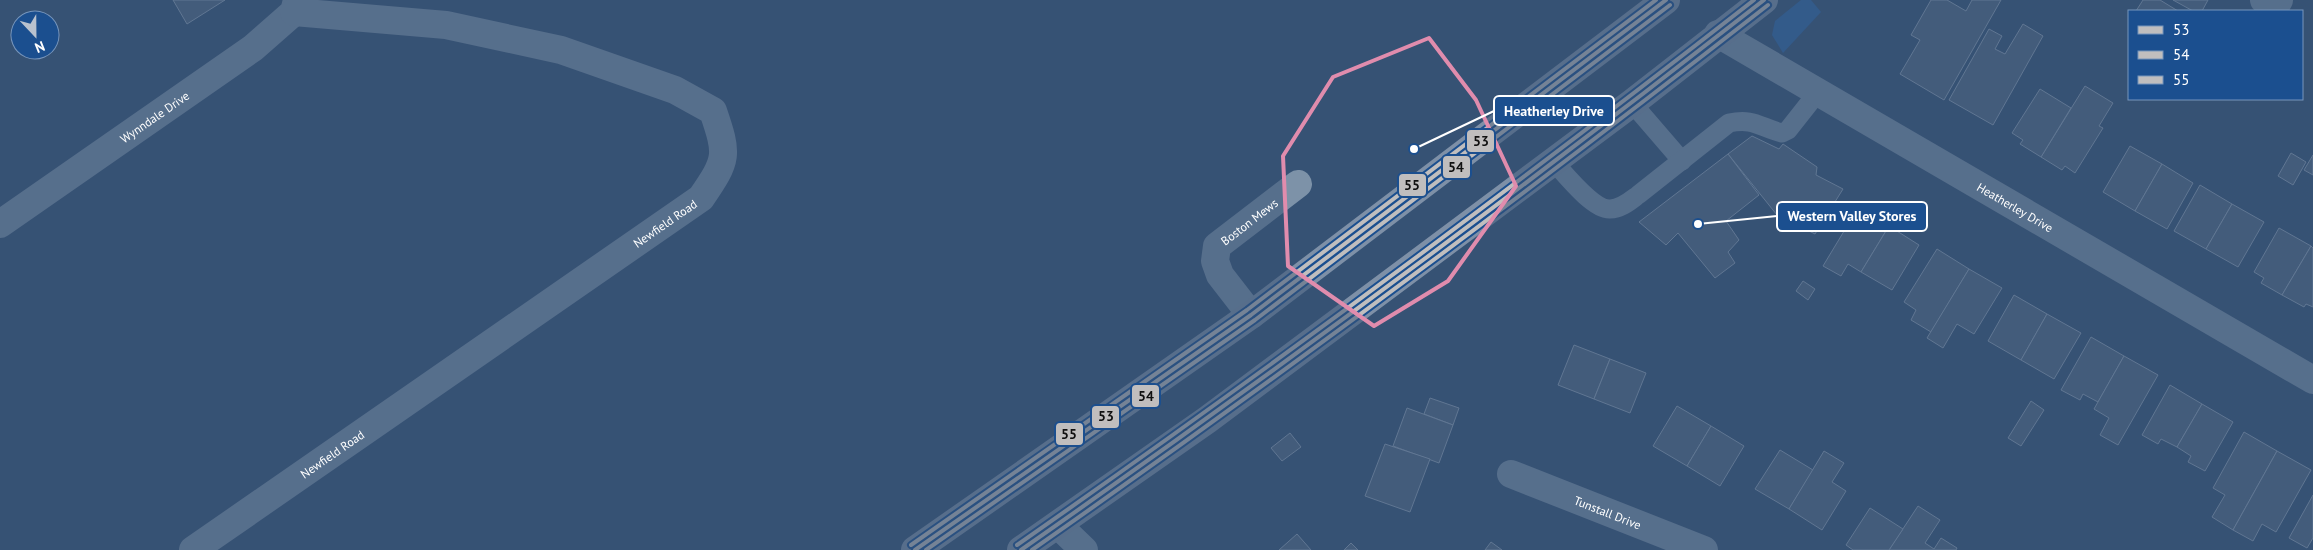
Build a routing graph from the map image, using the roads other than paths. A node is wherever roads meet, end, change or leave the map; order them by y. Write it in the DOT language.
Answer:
graph roads {
  1 [pos="1666,0"];
  2 [pos="1764,0"];
  3 [pos="2264,0"];
  4 [pos="2279,0"];
  5 [pos="296,6"];
  6 [pos="1718,34"];
  7 [pos="1818,92"];
  8 [pos="1632,103"];
  9 [pos="1553,161"];
  10 [pos="1682,161"];
  11 [pos="1298,184"];
  12 [pos="0,224"];
  13 [pos="1251,315"];
  14 [pos="2313,380"];
  15 [pos="1511,474"];
  16 [pos="1058,525"];
  17 [pos="193,550"];
  18 [pos="915,550"];
  19 [pos="1021,550"];
  20 [pos="1084,550"];
  21 [pos="1704,550"];
  1 -- 13 [label="highway"];
  2 -- 6 [label="highway"];
  3 -- 4 [label="street"];
  5 -- 12 [label="street, Wynndale Drive"];
  5 -- 17 [label="street, Newfield Road"];
  6 -- 7 [label="street, Heatherley Drive"];
  6 -- 8 [label="highway"];
  7 -- 10 [label="lane"];
  7 -- 14 [label="street, Heatherley Drive"];
  8 -- 9 [label="highway"];
  8 -- 10 [label="lane"];
  9 -- 10 [label="lane"];
  9 -- 16 [label="highway"];
  11 -- 13 [label="street, Boston Mews"];
  13 -- 18 [label="highway"];
  15 -- 21 [label="street, Tunstall Drive"];
  16 -- 19 [label="highway"];
  16 -- 20 [label="street"];
}
